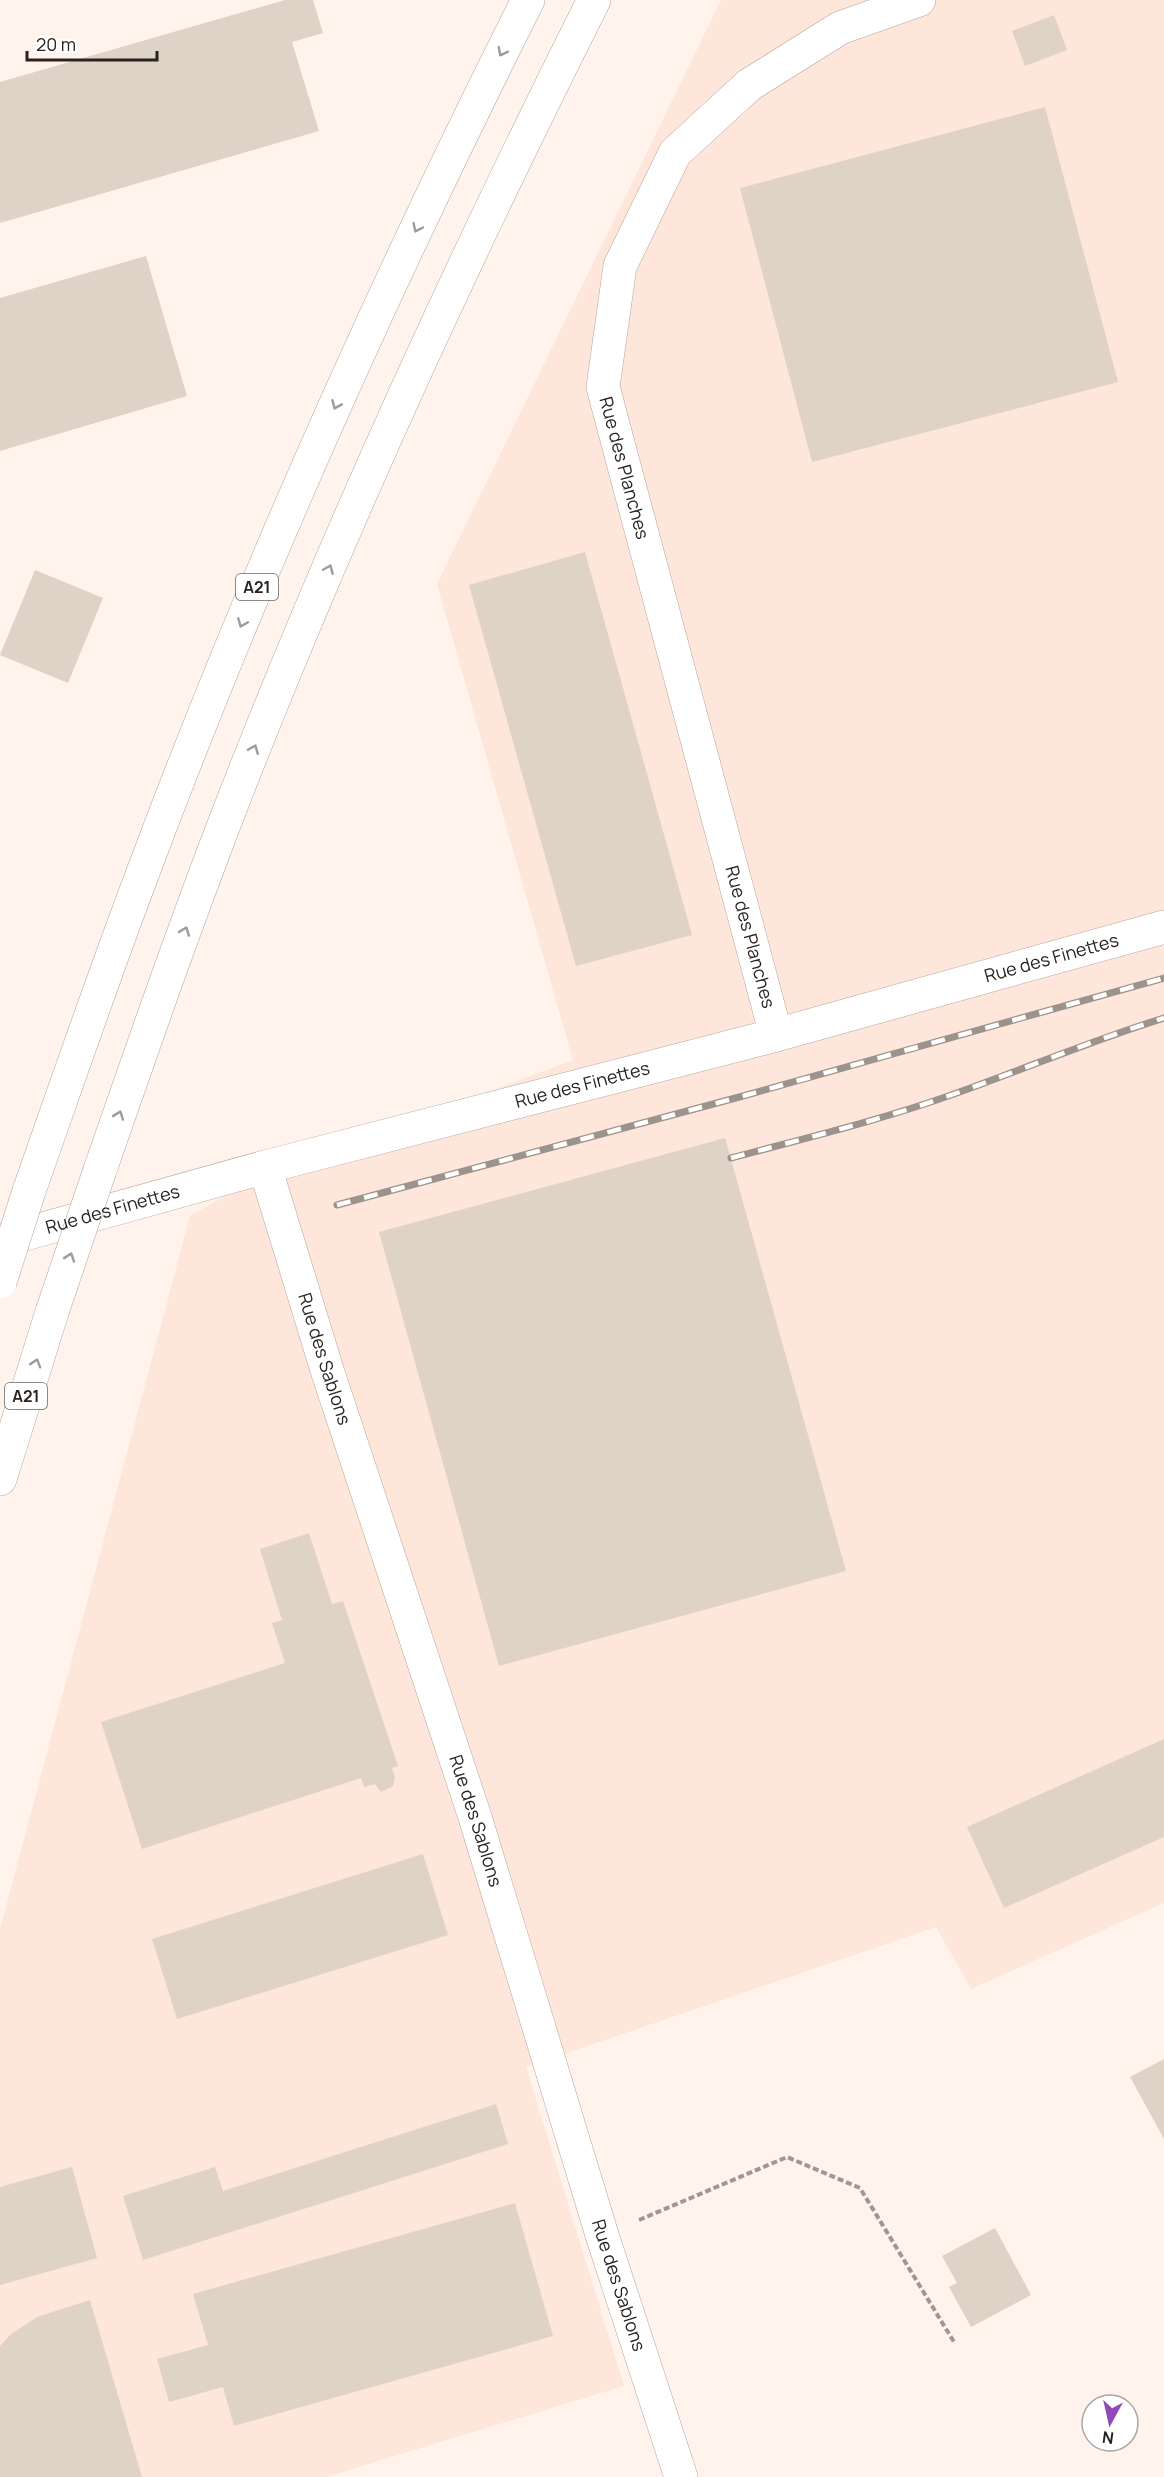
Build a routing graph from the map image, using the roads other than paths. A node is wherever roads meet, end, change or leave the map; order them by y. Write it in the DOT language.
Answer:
graph roads {
  1 [pos="528,0"];
  2 [pos="594,0"];
  3 [pos="919,0"];
  4 [pos="1164,927"];
  5 [pos="776,1035"];
  6 [pos="265,1167"];
  7 [pos="0,1241"];
  8 [pos="0,1282"];
  9 [pos="0,1479"];
  10 [pos="681,2477"];
  1 -- 8 [label="main road, A21, one-way, bridge"];
  9 -- 2 [label="main road, A21, one-way, bridge"];
  3 -- 5 [label="main road, Rue des Planches"];
  4 -- 5 [label="main road, Rue des Finettes"];
  5 -- 6 [label="main road, Rue des Finettes"];
  6 -- 7 [label="main road, Rue des Finettes"];
  6 -- 10 [label="main road, Rue des Sablons"];
}
